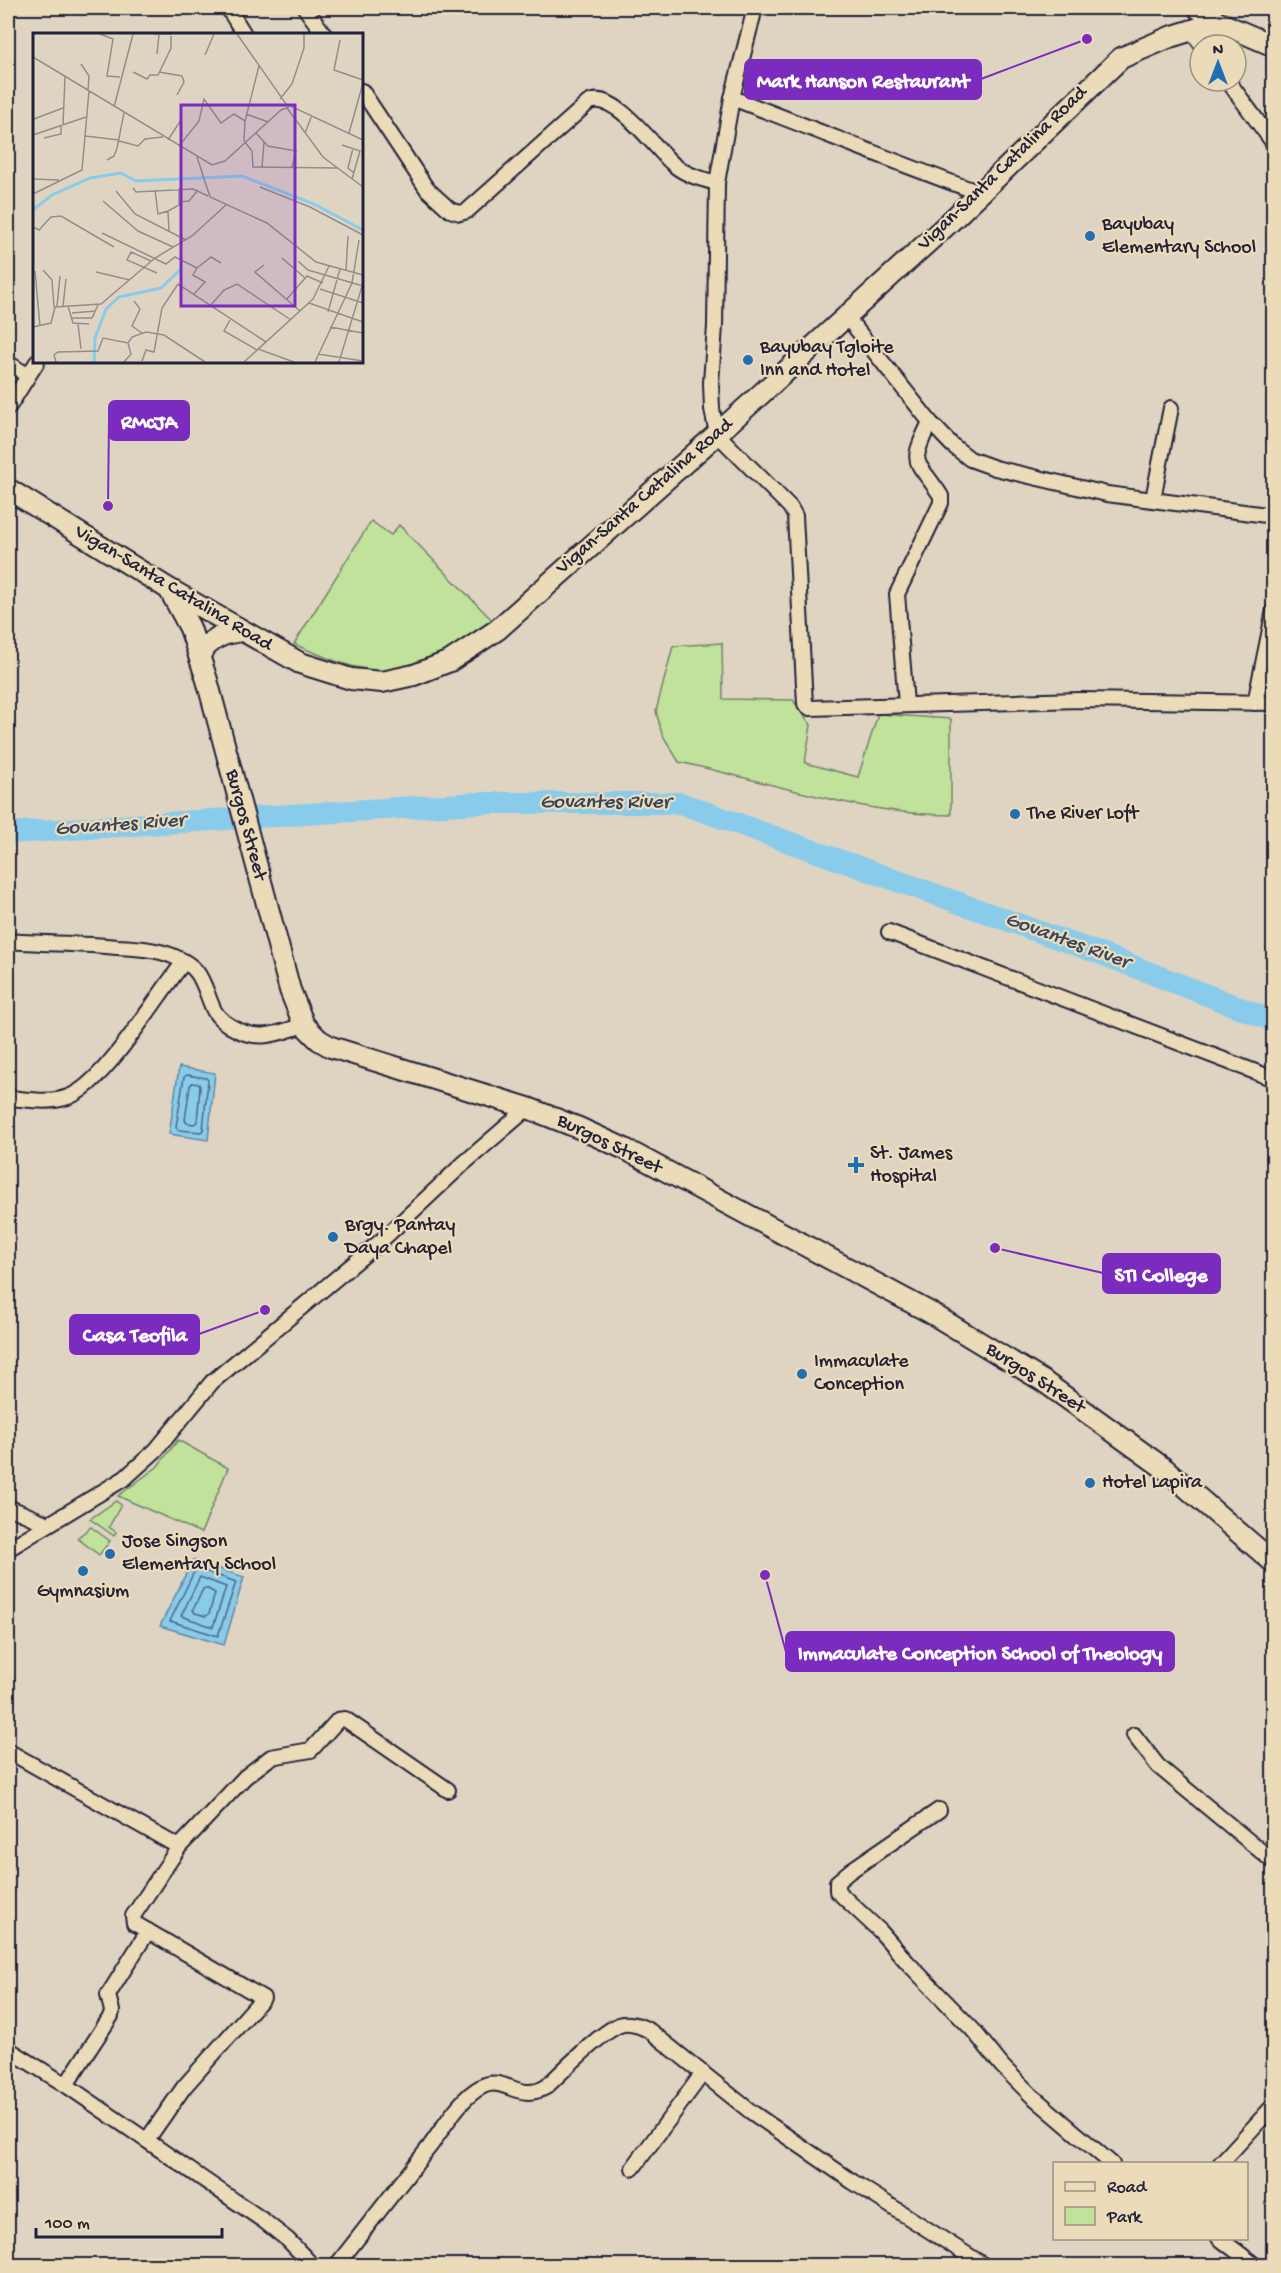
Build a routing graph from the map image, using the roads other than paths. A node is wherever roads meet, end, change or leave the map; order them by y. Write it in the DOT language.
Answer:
graph roads {
  1 [pos="228,8"];
  2 [pos="306,8"];
  3 [pos="755,8"];
  4 [pos="1198,8"];
  5 [pos="1218,22"];
  6 [pos="243,33"];
  7 [pos="323,33"];
  8 [pos="1204,33"];
  9 [pos="1188,38"];
  10 [pos="1274,46"];
  11 [pos="363,93"];
  12 [pos="1237,93"];
  13 [pos="732,98"];
  14 [pos="1274,144"];
  15 [pos="717,183"];
  16 [pos="980,193"];
  17 [pos="846,316"];
  18 [pos="8,363"];
  19 [pos="36,363"];
  20 [pos="27,375"];
  21 [pos="8,408"];
  22 [pos="1171,408"];
  23 [pos="930,422"];
  24 [pos="717,434"];
  25 [pos="8,489"];
  26 [pos="1153,500"];
  27 [pos="1274,516"];
  28 [pos="169,589"];
  29 [pos="1274,610"];
  30 [pos="242,631"];
  31 [pos="199,656"];
  32 [pos="1255,703"];
  33 [pos="1274,703"];
  34 [pos="906,704"];
  35 [pos="889,932"];
  36 [pos="8,941"];
  37 [pos="184,962"];
  38 [pos="304,1025"];
  39 [pos="1274,1079"];
  40 [pos="8,1098"];
  41 [pos="528,1108"];
  42 [pos="8,1507"];
  43 [pos="48,1524"];
  44 [pos="8,1549"];
  45 [pos="1274,1563"];
  46 [pos="1134,1735"];
  47 [pos="8,1751"];
  48 [pos="448,1790"];
  49 [pos="939,1810"];
  50 [pos="179,1847"];
  51 [pos="1274,1862"];
  52 [pos="148,1931"];
  53 [pos="8,2049"];
  54 [pos="703,2073"];
  55 [pos="66,2085"];
  56 [pos="1274,2105"];
  57 [pos="147,2140"];
  58 [pos="1111,2162"];
  59 [pos="1221,2162"];
  60 [pos="633,2168"];
  61 [pos="1222,2240"];
  62 [pos="313,2265"];
  63 [pos="336,2265"];
  64 [pos="985,2265"];
  65 [pos="1256,2265"];
  1 -- 6 [label="street"];
  2 -- 7 [label="street"];
  3 -- 13 [label="street"];
  4 -- 5 [label="main road"];
  5 -- 8 [label="main road, Vigan-Santa Catalina Road"];
  5 -- 10 [label="main road"];
  9 -- 16 [label="main road, Vigan-Santa Catalina Road"];
  11 -- 15 [label="street"];
  12 -- 14 [label="street"];
  13 -- 15 [label="street"];
  13 -- 16 [label="street"];
  15 -- 24 [label="street"];
  16 -- 17 [label="main road, Vigan-Santa Catalina Road"];
  17 -- 23 [label="street"];
  17 -- 24 [label="main road, Vigan-Santa Catalina Road"];
  18 -- 20 [label="street"];
  19 -- 20 [label="street"];
  20 -- 21 [label="street"];
  22 -- 26 [label="street"];
  23 -- 26 [label="street"];
  23 -- 34 [label="street"];
  24 -- 30 [label="main road, Vigan-Santa Catalina Road"];
  24 -- 34 [label="street"];
  25 -- 28 [label="main road, Vigan-Santa Catalina Road"];
  26 -- 27 [label="street"];
  28 -- 30 [label="main road, Vigan-Santa Catalina Road"];
  28 -- 31 [label="main road, Burgos Street"];
  29 -- 32 [label="street"];
  30 -- 31 [label="main road"];
  31 -- 38 [label="main road, Burgos Street"];
  32 -- 33 [label="street"];
  32 -- 34 [label="street"];
  35 -- 39 [label="street"];
  36 -- 37 [label="street"];
  37 -- 38 [label="street"];
  37 -- 40 [label="street"];
  38 -- 41 [label="main road, Burgos Street"];
  41 -- 43 [label="street"];
  41 -- 45 [label="main road, Burgos Street"];
  42 -- 43 [label="street"];
  43 -- 44 [label="street"];
  46 -- 51 [label="street"];
  47 -- 50 [label="street"];
  48 -- 50 [label="street"];
  49 -- 58 [label="street"];
  50 -- 52 [label="street"];
  52 -- 55 [label="street"];
  52 -- 57 [label="street"];
  53 -- 55 [label="street"];
  54 -- 60 [label="street"];
  54 -- 63 [label="street"];
  54 -- 64 [label="street"];
  55 -- 57 [label="street"];
  56 -- 59 [label="street"];
  57 -- 62 [label="street"];
  61 -- 65 [label="street"];
}
